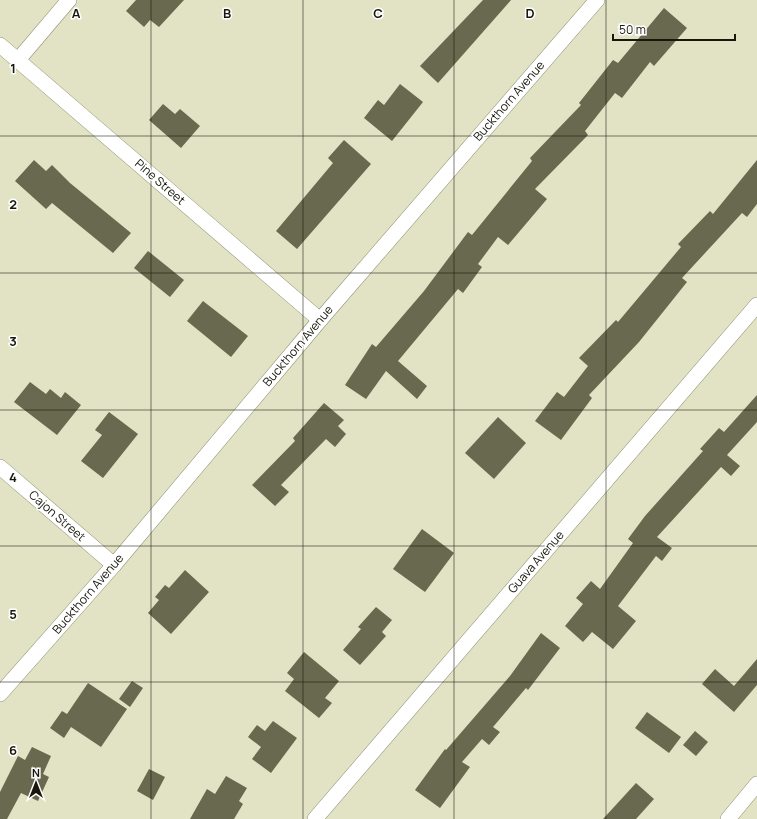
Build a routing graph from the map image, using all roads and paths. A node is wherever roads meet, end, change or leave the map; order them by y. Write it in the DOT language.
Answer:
graph roads {
  1 [pos="69,0"];
  2 [pos="597,0"];
  3 [pos="0,45"];
  4 [pos="18,60"];
  5 [pos="757,305"];
  6 [pos="320,320"];
  7 [pos="0,467"];
  8 [pos="114,566"];
  9 [pos="0,694"];
  10 [pos="757,784"];
  11 [pos="315,819"];
  12 [pos="728,819"];
  1 -- 4 [label="street"];
  2 -- 6 [label="street, Buckthorn Avenue"];
  3 -- 4 [label="street, Pine Street"];
  4 -- 6 [label="street, Pine Street"];
  5 -- 11 [label="street, Guava Avenue"];
  6 -- 8 [label="street, Buckthorn Avenue"];
  7 -- 8 [label="street, Cajon Street"];
  8 -- 9 [label="street, Buckthorn Avenue"];
  10 -- 12 [label="street"];
}
